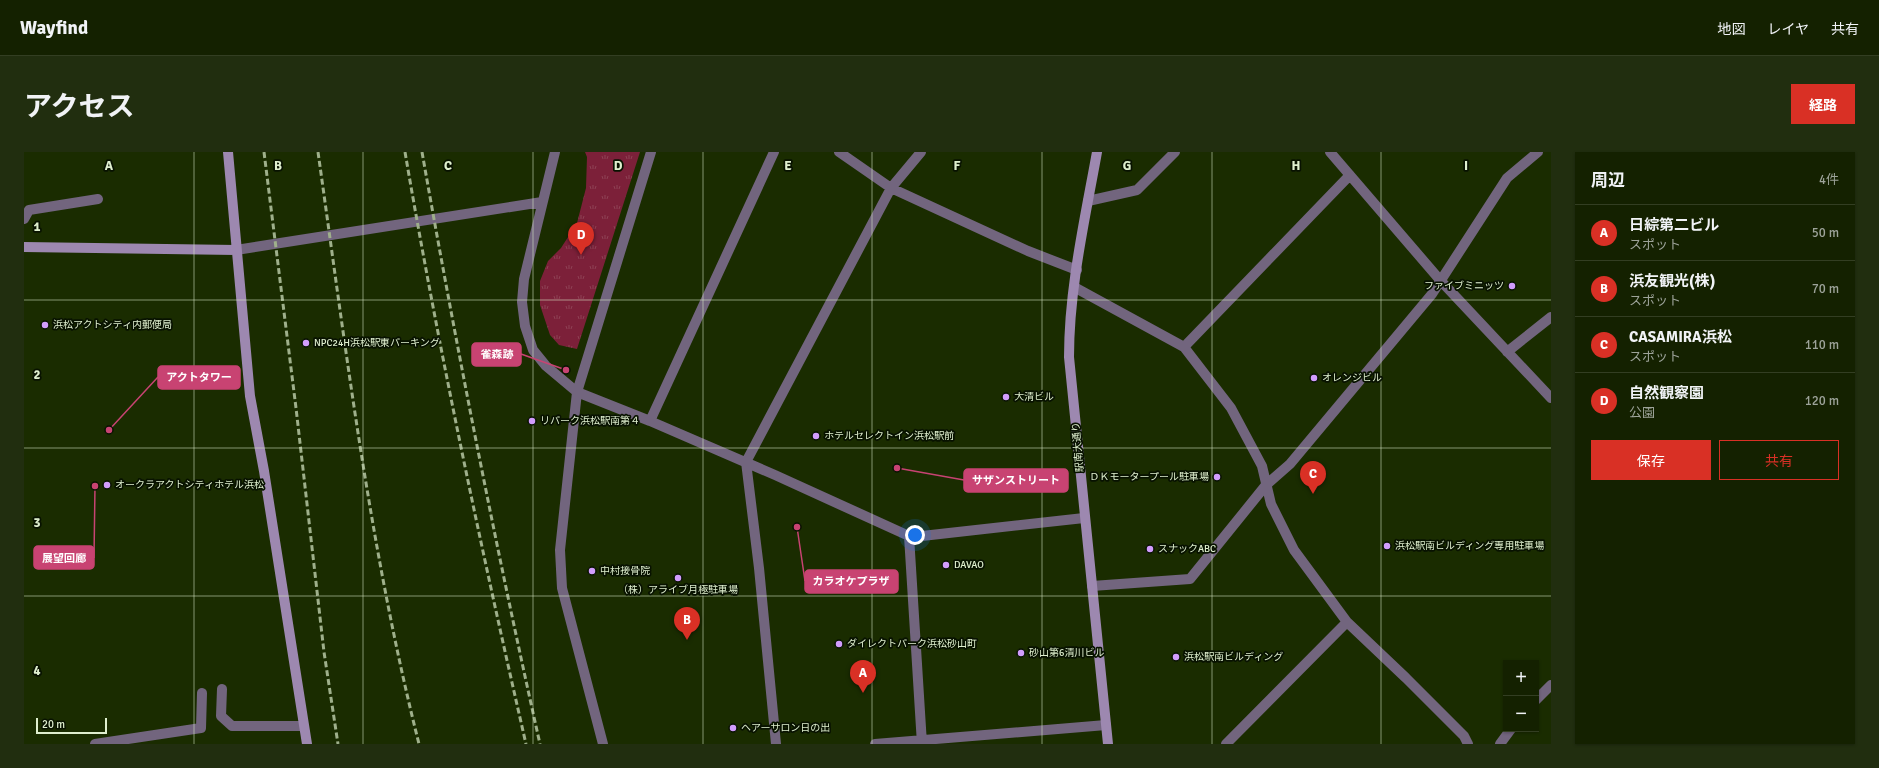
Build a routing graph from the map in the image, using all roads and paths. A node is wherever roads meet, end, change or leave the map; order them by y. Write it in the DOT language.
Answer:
graph roads {
  1 [pos="228,152"];
  2 [pos="555,152"];
  3 [pos="651,152"];
  4 [pos="774,152"];
  5 [pos="840,152"];
  6 [pos="921,152"];
  7 [pos="1097,152"];
  8 [pos="1175,152"];
  9 [pos="1330,152"];
  10 [pos="1538,152"];
  11 [pos="1350,175"];
  12 [pos="891,188"];
  13 [pos="98,200"];
  14 [pos="1088,201"];
  15 [pos="542,202"];
  16 [pos="24,219"];
  17 [pos="24,247"];
  18 [pos="236,250"];
  19 [pos="1077,270"];
  20 [pos="1440,280"];
  21 [pos="1074,286"];
  22 [pos="1551,317"];
  23 [pos="1184,347"];
  24 [pos="1507,352"];
  25 [pos="577,392"];
  26 [pos="1551,398"];
  27 [pos="650,421"];
  28 [pos="746,462"];
  29 [pos="1266,485"];
  30 [pos="1084,518"];
  31 [pos="909,536"];
  32 [pos="1092,586"];
  33 [pos="1347,622"];
  34 [pos="1551,685"];
  35 [pos="222,689"];
  36 [pos="202,693"];
  37 [pos="1539,697"];
  38 [pos="1106,725"];
  39 [pos="303,726"];
  40 [pos="1509,732"];
  41 [pos="922,742"];
  42 [pos="95,744"];
  43 [pos="307,744"];
  44 [pos="603,744"];
  45 [pos="776,744"];
  46 [pos="875,744"];
  47 [pos="1108,744"];
  48 [pos="1226,744"];
  49 [pos="1468,744"];
  50 [pos="1500,744"];
  1 -- 18 [label="street"];
  2 -- 15 [label="street"];
  3 -- 25 [label="street"];
  4 -- 27 [label="street"];
  5 -- 12 [label="street"];
  6 -- 12 [label="street"];
  7 -- 14 [label="street, 駅南大通り"];
  8 -- 14 [label="street"];
  9 -- 11 [label="street"];
  10 -- 20 [label="street"];
  11 -- 20 [label="street"];
  11 -- 23 [label="street"];
  12 -- 19 [label="street"];
  12 -- 28 [label="street"];
  13 -- 16 [label="street"];
  14 -- 19 [label="street, 駅南大通り"];
  15 -- 18 [label="street"];
  15 -- 25 [label="street"];
  17 -- 18 [label="street"];
  18 -- 39 [label="street"];
  19 -- 21 [label="street, 駅南大通り"];
  20 -- 24 [label="street"];
  20 -- 29 [label="street"];
  21 -- 23 [label="street"];
  21 -- 30 [label="street, 駅南大通り"];
  22 -- 24 [label="street"];
  23 -- 29 [label="street"];
  24 -- 26 [label="street"];
  25 -- 27 [label="street"];
  25 -- 44 [label="street"];
  27 -- 28 [label="street"];
  28 -- 31 [label="street"];
  28 -- 45 [label="street"];
  29 -- 32 [label="street"];
  29 -- 33 [label="street"];
  30 -- 31 [label="street"];
  30 -- 32 [label="street, 駅南大通り"];
  31 -- 41 [label="street"];
  32 -- 38 [label="street, 駅南大通り"];
  33 -- 48 [label="street"];
  33 -- 49 [label="street"];
  34 -- 37 [label="street"];
  35 -- 39 [label="street"];
  36 -- 42 [label="street"];
  38 -- 41 [label="street"];
  38 -- 47 [label="street, 駅南大通り"];
  39 -- 43 [label="street"];
  40 -- 50 [label="street"];
  41 -- 46 [label="street"];
}
